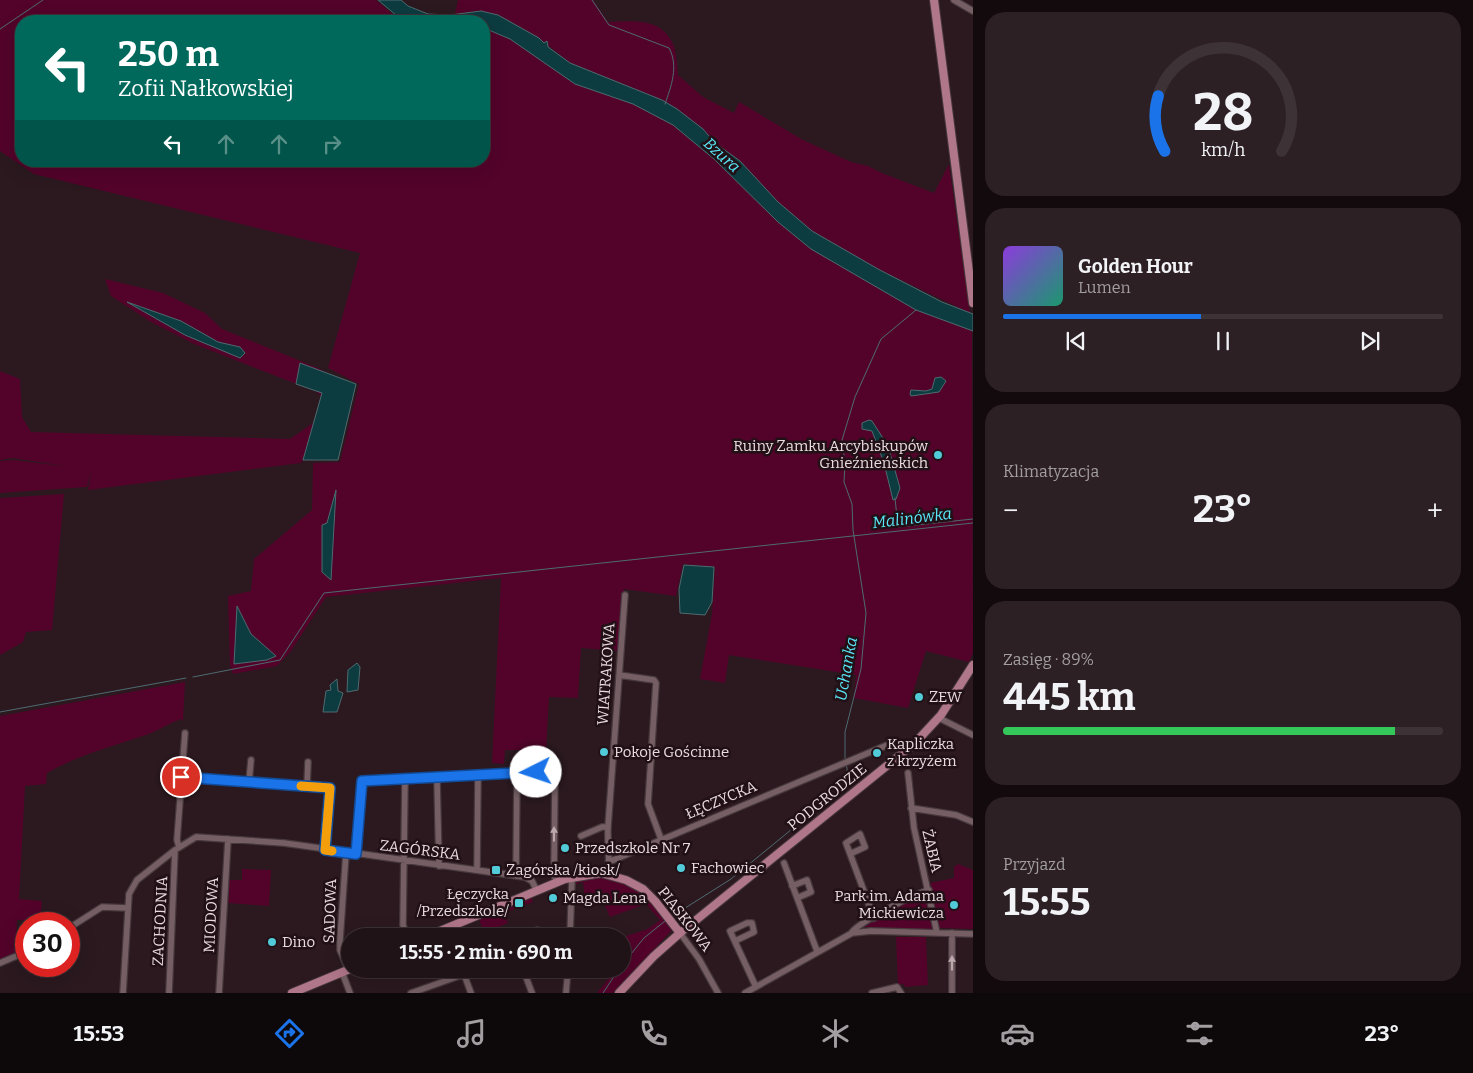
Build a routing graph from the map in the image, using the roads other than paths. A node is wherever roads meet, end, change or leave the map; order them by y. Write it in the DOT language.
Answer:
graph roads {
  1 [pos="934,0"];
  2 [pos="954,0"];
  3 [pos="973,11"];
  4 [pos="973,304"];
  5 [pos="625,594"];
  6 [pos="973,665"];
  7 [pos="619,675"];
  8 [pos="939,718"];
  9 [pos="185,733"];
  10 [pos="973,735"];
  11 [pos="892,743"];
  12 [pos="251,760"];
  13 [pos="308,762"];
  14 [pos="517,773"];
  15 [pos="908,774"];
  16 [pos="478,776"];
  17 [pos="181,777"];
  18 [pos="437,779"];
  19 [pos="405,780"];
  20 [pos="249,782"];
  21 [pos="307,786"];
  22 [pos="911,808"];
  23 [pos="973,822"];
  24 [pos="608,828"];
  25 [pos="580,836"];
  26 [pos="228,839"];
  27 [pos="661,839"];
  28 [pos="177,848"];
  29 [pos="325,850"];
  30 [pos="346,853"];
  31 [pos="356,854"];
  32 [pos="850,854"];
  33 [pos="403,861"];
  34 [pos="611,861"];
  35 [pos="784,863"];
  36 [pos="439,866"];
  37 [pos="477,870"];
  38 [pos="607,874"];
  39 [pos="516,875"];
  40 [pos="572,877"];
  41 [pos="557,882"];
  42 [pos="792,886"];
  43 [pos="928,890"];
  44 [pos="537,891"];
  45 [pos="797,898"];
  46 [pos="128,908"];
  47 [pos="874,918"];
  48 [pos="80,921"];
  49 [pos="403,928"];
  50 [pos="458,928"];
  51 [pos="570,928"];
  52 [pos="680,933"];
  53 [pos="852,933"];
  54 [pos="937,933"];
  55 [pos="952,933"];
  56 [pos="973,934"];
  57 [pos="735,941"];
  58 [pos="817,951"];
  59 [pos="341,953"];
  60 [pos="15,957"];
  61 [pos="0,963"];
  62 [pos="341,973"];
  63 [pos="348,978"];
  64 [pos="448,978"];
  65 [pos="465,978"];
  66 [pos="527,978"];
  67 [pos="567,978"];
  68 [pos="756,987"];
  69 [pos="900,990"];
  70 [pos="414,992"];
  71 [pos="123,993"];
  72 [pos="168,993"];
  73 [pos="219,993"];
  74 [pos="292,993"];
  75 [pos="350,993"];
  76 [pos="470,993"];
  77 [pos="532,993"];
  78 [pos="566,993"];
  79 [pos="619,993"];
  80 [pos="718,993"];
  81 [pos="745,993"];
  82 [pos="872,993"];
  83 [pos="952,993"];
  1 -- 4 [label="main road"];
  2 -- 3 [label="street"];
  5 -- 7 [label="street, WIATRAKOWA"];
  6 -- 8 [label="main road, PODGRODZIE"];
  7 -- 24 [label="street, WIATRAKOWA"];
  7 -- 27 [label="street"];
  8 -- 10 [label="street"];
  8 -- 52 [label="main road, PODGRODZIE"];
  9 -- 17 [label="street, ZACHODNIA"];
  11 -- 27 [label="street, ŁĘCZYCKA"];
  12 -- 20 [label="street"];
  13 -- 21 [label="street"];
  14 -- 16 [label="street"];
  14 -- 39 [label="street"];
  41 -- 14 [label="street, one-way"];
  15 -- 22 [label="street, ŻABIA"];
  16 -- 18 [label="street"];
  16 -- 37 [label="street"];
  17 -- 20 [label="street"];
  17 -- 28 [label="street, ZACHODNIA"];
  18 -- 19 [label="street"];
  18 -- 36 [label="street"];
  19 -- 31 [label="street"];
  19 -- 33 [label="street"];
  20 -- 21 [label="street"];
  21 -- 29 [label="street"];
  22 -- 23 [label="street"];
  22 -- 43 [label="street, ŻABIA"];
  24 -- 25 [label="street"];
  24 -- 34 [label="street, WIATRAKOWA"];
  26 -- 28 [label="street, ZAGÓRSKA"];
  26 -- 29 [label="street, ZAGÓRSKA"];
  26 -- 73 [label="street, MIODOWA"];
  27 -- 34 [label="street, ŁĘCZYCKA"];
  28 -- 46 [label="street, ZAGÓRSKA"];
  28 -- 72 [label="street, ZACHODNIA"];
  29 -- 30 [label="street, ZAGÓRSKA"];
  30 -- 31 [label="street, ZAGÓRSKA"];
  30 -- 59 [label="street, SADOWA"];
  31 -- 33 [label="street, ZAGÓRSKA"];
  32 -- 47 [label="street"];
  33 -- 36 [label="street, ZAGÓRSKA"];
  33 -- 49 [label="street"];
  34 -- 38 [label="street, WIATRAKOWA"];
  35 -- 42 [label="street"];
  36 -- 37 [label="street, ZAGÓRSKA"];
  37 -- 39 [label="street, ZAGÓRSKA"];
  38 -- 40 [label="main road, PIASKOWA"];
  38 -- 52 [label="main road, PIASKOWA"];
  39 -- 44 [label="street, ZAGÓRSKA"];
  40 -- 41 [label="main road"];
  40 -- 51 [label="street"];
  41 -- 44 [label="main road"];
  42 -- 45 [label="street"];
  42 -- 45 [label="street"];
  43 -- 47 [label="street"];
  43 -- 54 [label="street, ŻABIA"];
  44 -- 50 [label="main road"];
  45 -- 58 [label="street"];
  46 -- 48 [label="street"];
  46 -- 71 [label="street, ZAGÓRSKA"];
  47 -- 53 [label="street"];
  52 -- 79 [label="main road, PODGRODZIE"];
  52 -- 80 [label="street, PIASKOWA"];
  53 -- 54 [label="street"];
  53 -- 58 [label="street"];
  54 -- 55 [label="street"];
  55 -- 56 [label="street"];
  83 -- 55 [label="street, one-way"];
  57 -- 68 [label="street"];
  58 -- 68 [label="street"];
  60 -- 61 [label="street"];
  62 -- 74 [label="main road"];
  63 -- 75 [label="street, SADOWA"];
  64 -- 70 [label="street"];
  65 -- 76 [label="street"];
  66 -- 77 [label="street"];
  67 -- 78 [label="street"];
  68 -- 81 [label="street"];
  69 -- 82 [label="street"];
}
